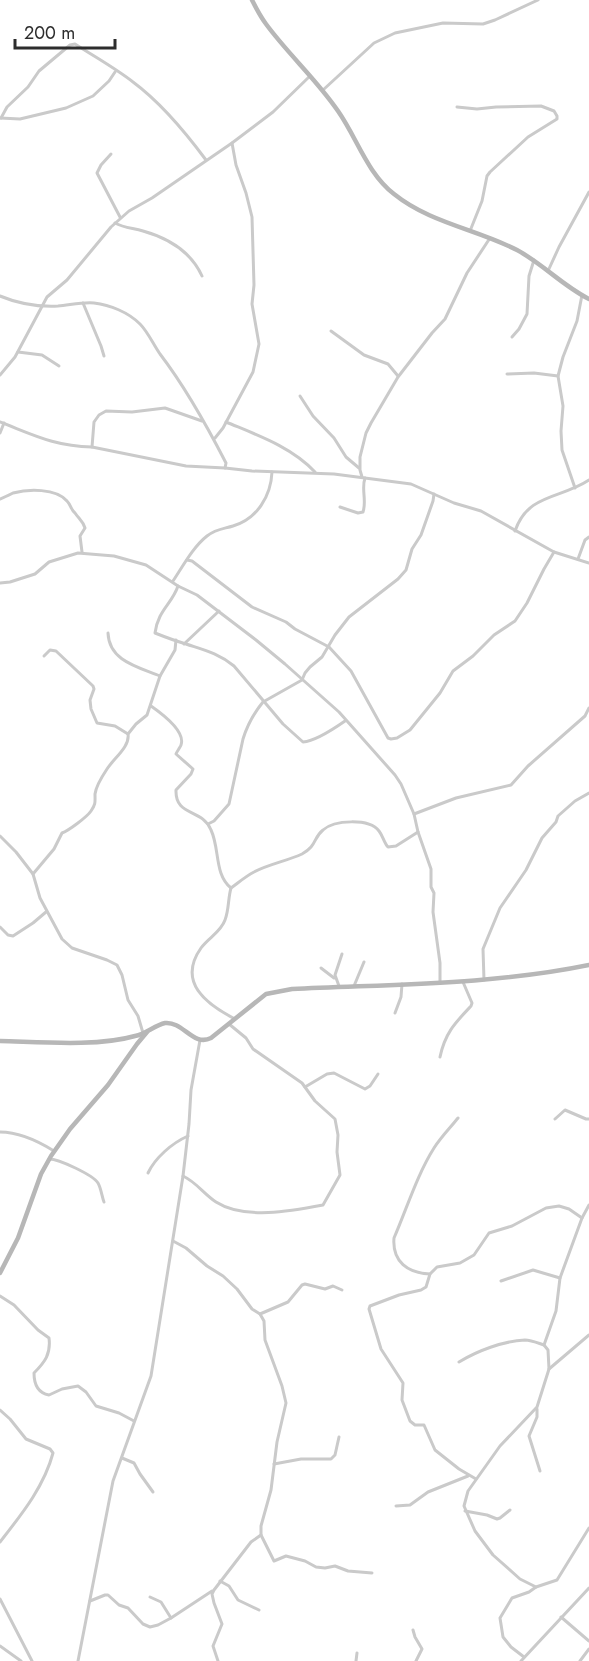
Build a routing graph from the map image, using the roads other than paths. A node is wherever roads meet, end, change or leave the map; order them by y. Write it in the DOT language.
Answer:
graph roads {
  1 [pos="252,0"];
  2 [pos="538,0"];
  3 [pos="115,72"];
  4 [pos="310,76"];
  5 [pos="322,90"];
  6 [pos="458,107"];
  7 [pos="0,118"];
  8 [pos="232,143"];
  9 [pos="111,154"];
  10 [pos="206,160"];
  11 [pos="589,192"];
  12 [pos="121,218"];
  13 [pos="115,223"];
  14 [pos="470,231"];
  15 [pos="490,238"];
  16 [pos="534,260"];
  17 [pos="548,271"];
  18 [pos="202,276"];
  19 [pos="582,295"];
  20 [pos="0,296"];
  21 [pos="589,299"];
  22 [pos="83,303"];
  23 [pos="41,305"];
  24 [pos="331,331"];
  25 [pos="512,337"];
  26 [pos="18,352"];
  27 [pos="104,356"];
  28 [pos="59,366"];
  29 [pos="507,374"];
  30 [pos="0,375"];
  31 [pos="558,376"];
  32 [pos="399,377"];
  33 [pos="300,396"];
  34 [pos="202,421"];
  35 [pos="2,422"];
  36 [pos="226,422"];
  37 [pos="0,433"];
  38 [pos="214,439"];
  39 [pos="92,447"];
  40 [pos="225,468"];
  41 [pos="360,470"];
  42 [pos="272,472"];
  43 [pos="315,473"];
  44 [pos="364,477"];
  45 [pos="589,480"];
  46 [pos="575,488"];
  47 [pos="434,494"];
  48 [pos="0,499"];
  49 [pos="340,507"];
  50 [pos="515,531"];
  51 [pos="589,537"];
  52 [pos="554,552"];
  53 [pos="82,553"];
  54 [pos="578,559"];
  55 [pos="187,560"];
  56 [pos="589,563"];
  57 [pos="173,582"];
  58 [pos="0,583"];
  59 [pos="178,586"];
  60 [pos="219,611"];
  61 [pos="108,633"];
  62 [pos="176,640"];
  63 [pos="184,644"];
  64 [pos="329,647"];
  65 [pos="44,656"];
  66 [pos="160,676"];
  67 [pos="302,680"];
  68 [pos="263,702"];
  69 [pos="151,706"];
  70 [pos="589,708"];
  71 [pos="345,721"];
  72 [pos="128,734"];
  73 [pos="589,793"];
  74 [pos="414,814"];
  75 [pos="208,824"];
  76 [pos="418,832"];
  77 [pos="0,836"];
  78 [pos="33,874"];
  79 [pos="231,888"];
  80 [pos="46,912"];
  81 [pos="0,927"];
  82 [pos="342,954"];
  83 [pos="364,962"];
  84 [pos="589,965"];
  85 [pos="321,968"];
  86 [pos="336,978"];
  87 [pos="484,980"];
  88 [pos="440,982"];
  89 [pos="463,982"];
  90 [pos="402,984"];
  91 [pos="354,986"];
  92 [pos="339,987"];
  93 [pos="395,1013"];
  94 [pos="235,1019"];
  95 [pos="229,1024"];
  96 [pos="149,1030"];
  97 [pos="143,1033"];
  98 [pos="200,1040"];
  99 [pos="0,1041"];
  100 [pos="440,1057"];
  101 [pos="378,1074"];
  102 [pos="305,1087"];
  103 [pos="458,1118"];
  104 [pos="555,1119"];
  105 [pos="589,1119"];
  106 [pos="0,1132"];
  107 [pos="188,1136"];
  108 [pos="54,1152"];
  109 [pos="49,1159"];
  110 [pos="62,1162"];
  111 [pos="148,1173"];
  112 [pos="183,1176"];
  113 [pos="104,1202"];
  114 [pos="589,1205"];
  115 [pos="582,1218"];
  116 [pos="173,1241"];
  117 [pos="0,1272"];
  118 [pos="430,1274"];
  119 [pos="560,1278"];
  120 [pos="501,1281"];
  121 [pos="342,1290"];
  122 [pos="0,1296"];
  123 [pos="260,1314"];
  124 [pos="589,1335"];
  125 [pos="544,1346"];
  126 [pos="459,1362"];
  127 [pos="549,1369"];
  128 [pos="537,1407"];
  129 [pos="0,1410"];
  130 [pos="134,1421"];
  131 [pos="339,1437"];
  132 [pos="122,1458"];
  133 [pos="274,1464"];
  134 [pos="540,1471"];
  135 [pos="468,1476"];
  136 [pos="476,1479"];
  137 [pos="153,1492"];
  138 [pos="396,1506"];
  139 [pos="510,1510"];
  140 [pos="465,1511"];
  141 [pos="589,1528"];
  142 [pos="261,1535"];
  143 [pos="0,1542"];
  144 [pos="372,1573"];
  145 [pos="220,1581"];
  146 [pos="536,1587"];
  147 [pos="589,1588"];
  148 [pos="214,1590"];
  149 [pos="150,1597"];
  150 [pos="0,1599"];
  151 [pos="90,1601"];
  152 [pos="259,1610"];
  153 [pos="561,1617"];
  154 [pos="171,1618"];
  155 [pos="413,1630"];
  156 [pos="589,1641"];
  157 [pos="0,1646"];
  158 [pos="589,1649"];
  159 [pos="357,1653"];
  160 [pos="524,1657"];
  161 [pos="21,1661"];
  162 [pos="32,1661"];
  163 [pos="78,1661"];
  164 [pos="218,1661"];
  165 [pos="356,1661"];
  166 [pos="416,1661"];
  167 [pos="521,1661"];
  168 [pos="580,1661"];
  1 -- 4 [label="main road"];
  2 -- 5 [label="street"];
  3 -- 7 [label="street"];
  3 -- 7 [label="street"];
  3 -- 10 [label="street"];
  4 -- 5 [label="main road"];
  4 -- 8 [label="street"];
  5 -- 14 [label="main road"];
  6 -- 14 [label="street"];
  8 -- 10 [label="street"];
  8 -- 36 [label="street"];
  9 -- 12 [label="street"];
  10 -- 12 [label="street"];
  11 -- 17 [label="street"];
  12 -- 13 [label="street"];
  13 -- 18 [label="street"];
  13 -- 23 [label="street"];
  14 -- 15 [label="main road"];
  15 -- 16 [label="main road"];
  15 -- 32 [label="street"];
  16 -- 17 [label="main road"];
  16 -- 25 [label="street"];
  17 -- 19 [label="main road"];
  19 -- 21 [label="main road"];
  19 -- 31 [label="street"];
  20 -- 23 [label="street"];
  22 -- 23 [label="street"];
  22 -- 27 [label="street"];
  22 -- 34 [label="street"];
  23 -- 26 [label="street"];
  24 -- 32 [label="street"];
  26 -- 28 [label="street"];
  26 -- 30 [label="street"];
  29 -- 31 [label="street"];
  31 -- 46 [label="street"];
  32 -- 41 [label="street"];
  33 -- 41 [label="street"];
  34 -- 38 [label="street"];
  34 -- 39 [label="street"];
  35 -- 37 [label="street"];
  35 -- 39 [label="street"];
  36 -- 38 [label="street"];
  36 -- 43 [label="street"];
  38 -- 40 [label="street"];
  39 -- 40 [label="street"];
  40 -- 42 [label="street"];
  41 -- 44 [label="street"];
  42 -- 43 [label="street"];
  42 -- 55 [label="street"];
  43 -- 44 [label="street"];
  44 -- 47 [label="street"];
  44 -- 49 [label="street"];
  45 -- 46 [label="street"];
  46 -- 50 [label="street"];
  47 -- 50 [label="street"];
  47 -- 64 [label="street"];
  48 -- 53 [label="street"];
  50 -- 52 [label="street"];
  51 -- 54 [label="street"];
  52 -- 54 [label="street"];
  52 -- 64 [label="street"];
  53 -- 57 [label="street"];
  53 -- 58 [label="street"];
  54 -- 56 [label="street"];
  55 -- 57 [label="street"];
  55 -- 64 [label="street"];
  57 -- 59 [label="street"];
  59 -- 60 [label="street"];
  59 -- 62 [label="street"];
  60 -- 63 [label="street"];
  60 -- 67 [label="street"];
  61 -- 66 [label="street"];
  62 -- 63 [label="street"];
  62 -- 66 [label="street"];
  63 -- 68 [label="street"];
  64 -- 67 [label="street"];
  65 -- 72 [label="street"];
  66 -- 69 [label="street"];
  67 -- 68 [label="street"];
  67 -- 71 [label="street"];
  68 -- 71 [label="street"];
  68 -- 75 [label="street"];
  69 -- 72 [label="street"];
  69 -- 75 [label="street"];
  70 -- 74 [label="street"];
  71 -- 74 [label="street"];
  72 -- 78 [label="street"];
  73 -- 87 [label="street"];
  74 -- 76 [label="street"];
  75 -- 79 [label="street"];
  76 -- 79 [label="street"];
  76 -- 88 [label="street"];
  77 -- 78 [label="street"];
  78 -- 80 [label="street"];
  79 -- 94 [label="street"];
  80 -- 81 [label="street"];
  80 -- 97 [label="street"];
  82 -- 86 [label="street"];
  83 -- 91 [label="street"];
  84 -- 87 [label="main road"];
  85 -- 86 [label="street"];
  86 -- 92 [label="street"];
  87 -- 89 [label="main road"];
  88 -- 89 [label="main road"];
  88 -- 90 [label="main road"];
  89 -- 100 [label="street"];
  90 -- 91 [label="main road"];
  90 -- 93 [label="street"];
  91 -- 92 [label="main road"];
  92 -- 94 [label="main road"];
  94 -- 95 [label="main road"];
  95 -- 98 [label="main road"];
  95 -- 102 [label="street"];
  96 -- 97 [label="main road"];
  96 -- 98 [label="main road"];
  96 -- 108 [label="main road"];
  97 -- 99 [label="main road"];
  98 -- 107 [label="street"];
  101 -- 102 [label="street"];
  102 -- 112 [label="street"];
  103 -- 118 [label="street"];
  104 -- 105 [label="street"];
  106 -- 108 [label="street"];
  107 -- 111 [label="street"];
  107 -- 112 [label="street"];
  108 -- 109 [label="main road"];
  108 -- 110 [label="street"];
  109 -- 110 [label="street"];
  109 -- 117 [label="main road"];
  110 -- 113 [label="street"];
  112 -- 116 [label="street"];
  114 -- 115 [label="street"];
  115 -- 118 [label="street"];
  115 -- 119 [label="street"];
  116 -- 123 [label="street"];
  116 -- 130 [label="street"];
  118 -- 135 [label="street"];
  119 -- 120 [label="street"];
  119 -- 125 [label="street"];
  121 -- 123 [label="street"];
  122 -- 130 [label="street"];
  123 -- 133 [label="street"];
  124 -- 127 [label="street"];
  125 -- 126 [label="street"];
  125 -- 127 [label="street"];
  127 -- 128 [label="street"];
  128 -- 134 [label="street"];
  128 -- 136 [label="street"];
  129 -- 143 [label="street"];
  130 -- 132 [label="street"];
  131 -- 133 [label="street"];
  132 -- 137 [label="street"];
  132 -- 151 [label="street"];
  133 -- 142 [label="street"];
  135 -- 136 [label="street"];
  135 -- 138 [label="street"];
  136 -- 140 [label="street"];
  139 -- 140 [label="street"];
  140 -- 146 [label="street"];
  141 -- 146 [label="street"];
  142 -- 144 [label="street"];
  142 -- 145 [label="street"];
  145 -- 148 [label="street"];
  145 -- 152 [label="street"];
  146 -- 160 [label="street"];
  147 -- 153 [label="street"];
  148 -- 154 [label="street"];
  148 -- 164 [label="street"];
  149 -- 154 [label="street"];
  150 -- 162 [label="street"];
  151 -- 154 [label="street"];
  151 -- 163 [label="street"];
  153 -- 156 [label="street"];
  153 -- 160 [label="street"];
  155 -- 166 [label="street"];
  157 -- 161 [label="street"];
  158 -- 168 [label="street"];
  159 -- 165 [label="street"];
  160 -- 167 [label="street"];
}
